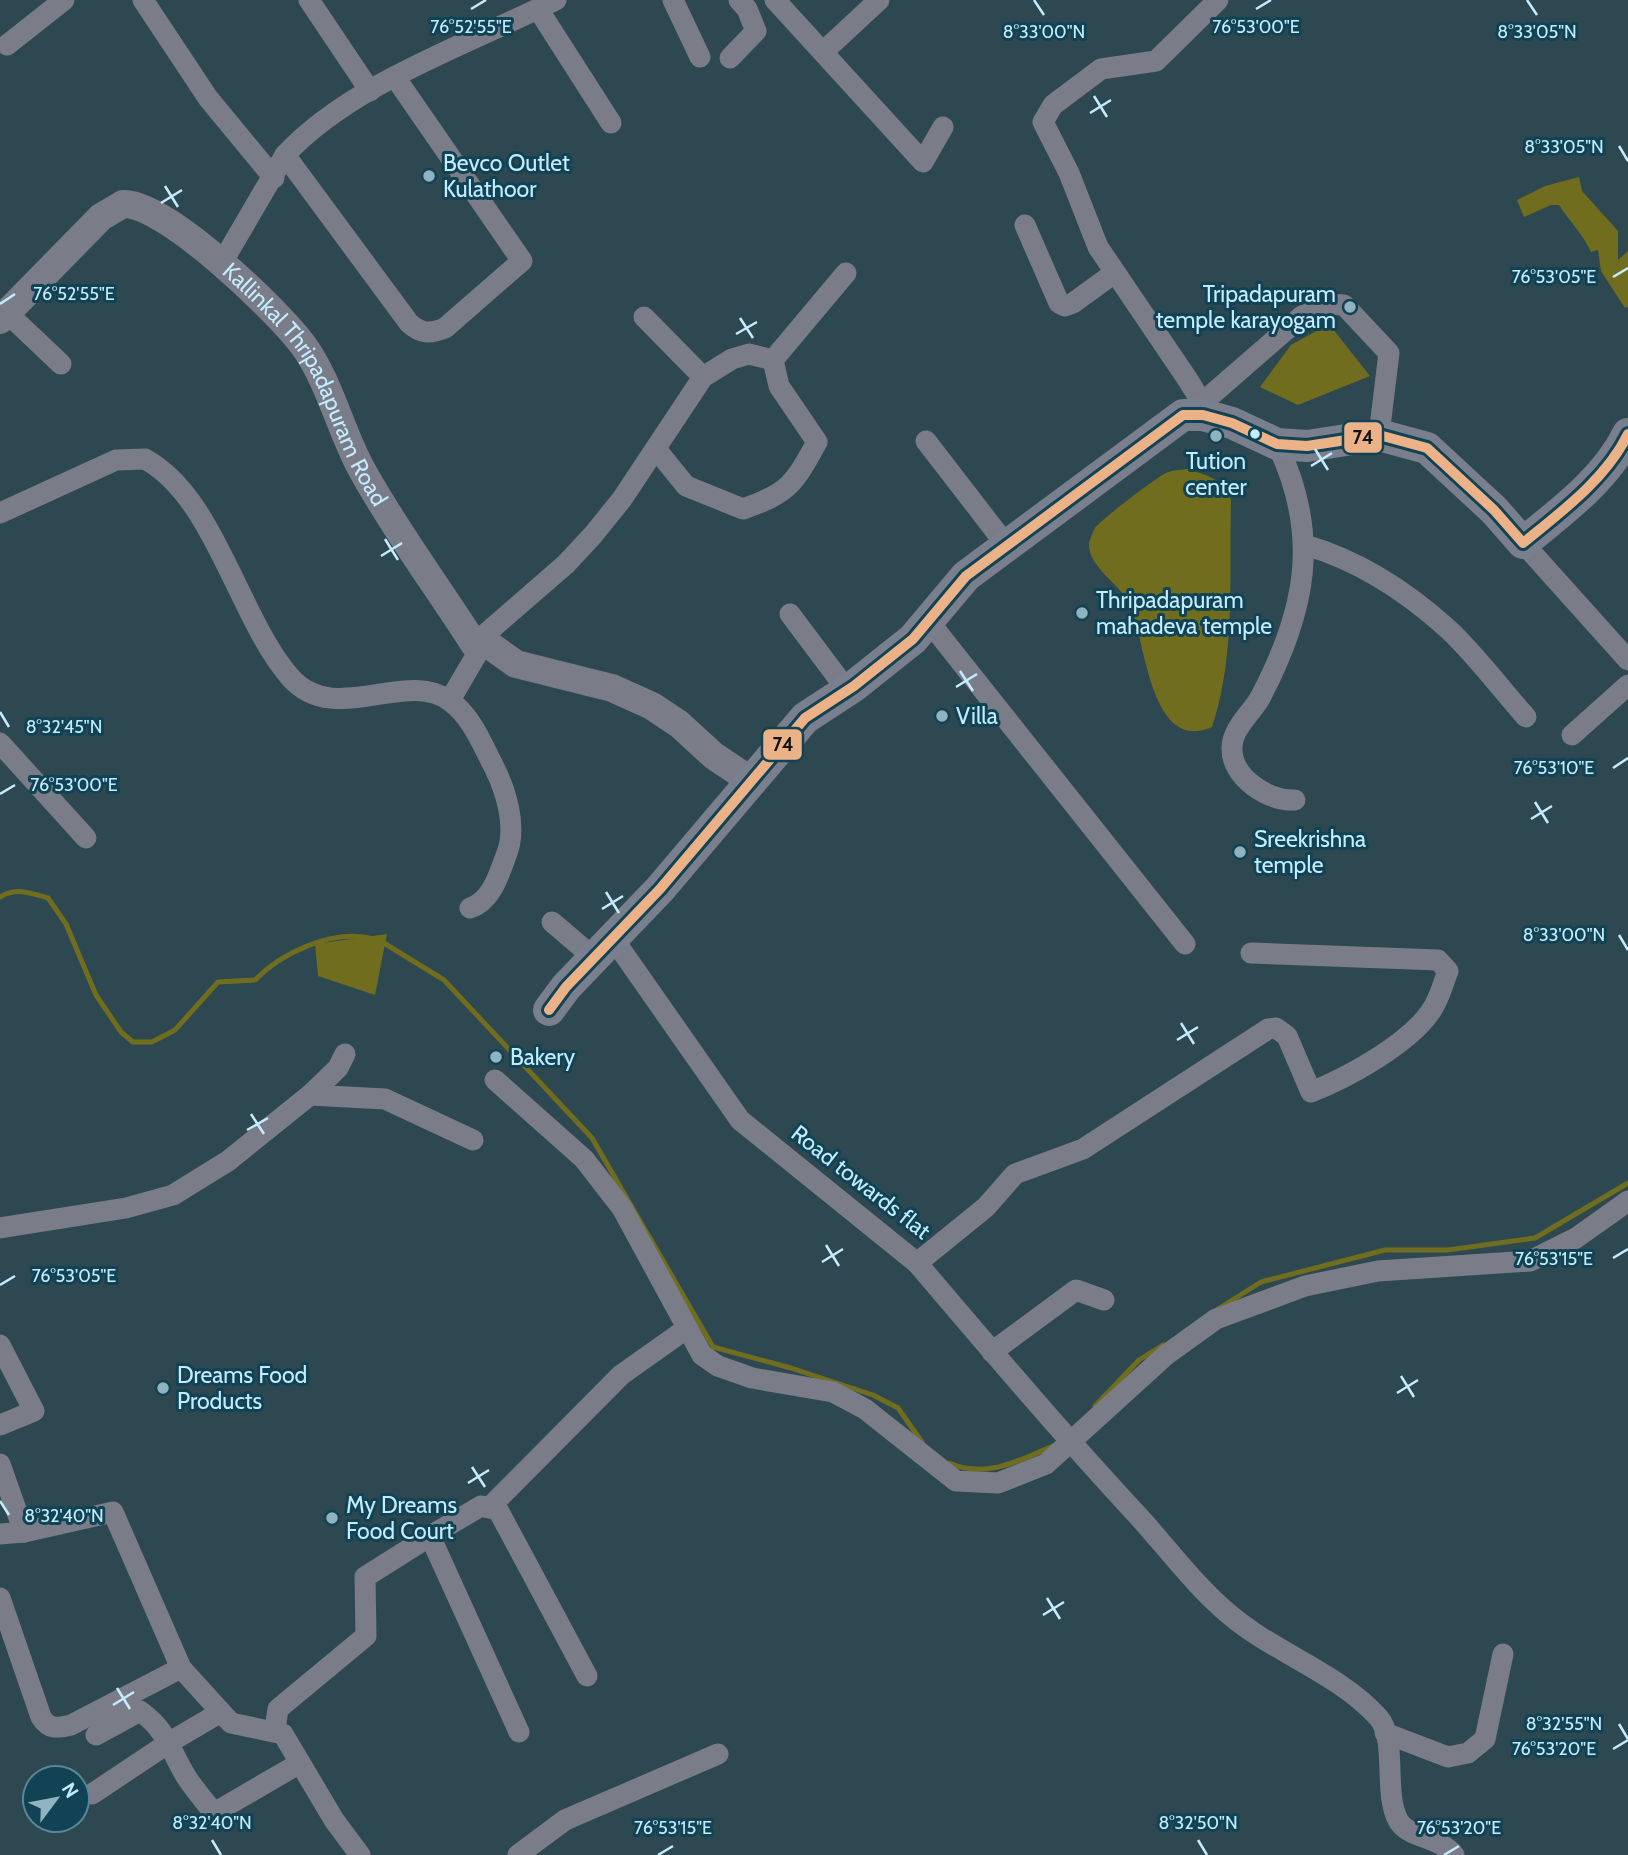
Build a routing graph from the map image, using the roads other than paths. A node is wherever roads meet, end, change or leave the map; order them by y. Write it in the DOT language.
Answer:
graph roads {
  1 [pos="64,0"];
  2 [pos="143,0"];
  3 [pos="309,0"];
  4 [pos="673,0"];
  5 [pos="739,0"];
  6 [pos="775,0"];
  7 [pos="879,0"];
  8 [pos="1218,0"];
  9 [pos="533,6"];
  10 [pos="8,45"];
  11 [pos="823,52"];
  12 [pos="699,57"];
  13 [pos="730,58"];
  14 [pos="395,77"];
  15 [pos="370,91"];
  16 [pos="611,123"];
  17 [pos="943,127"];
  18 [pos="285,155"];
  19 [pos="274,178"];
  20 [pos="1025,225"];
  21 [pos="223,261"];
  22 [pos="846,273"];
  23 [pos="1113,274"];
  24 [pos="3,316"];
  25 [pos="644,317"];
  26 [pos="773,360"];
  27 [pos="61,364"];
  28 [pos="703,377"];
  29 [pos="1202,409"];
  30 [pos="1628,434"];
  31 [pos="1379,435"];
  32 [pos="926,442"];
  33 [pos="1292,445"];
  34 [pos="656,449"];
  35 [pos="0,513"];
  36 [pos="1523,543"];
  37 [pos="1305,545"];
  38 [pos="1007,546"];
  39 [pos="790,614"];
  40 [pos="930,623"];
  41 [pos="474,644"];
  42 [pos="1628,660"];
  43 [pos="1628,685"];
  44 [pos="847,690"];
  45 [pos="450,700"];
  46 [pos="1526,717"];
  47 [pos="1572,735"];
  48 [pos="0,743"];
  49 [pos="753,782"];
  50 [pos="1295,800"];
  51 [pos="86,838"];
  52 [pos="470,908"];
  53 [pos="551,922"];
  54 [pos="1185,944"];
  55 [pos="603,947"];
  56 [pos="1251,953"];
  57 [pos="549,1010"];
  58 [pos="345,1054"];
  59 [pos="495,1080"];
  60 [pos="310,1095"];
  61 [pos="473,1140"];
  62 [pos="1628,1201"];
  63 [pos="0,1228"];
  64 [pos="917,1263"];
  65 [pos="1104,1300"];
  66 [pos="686,1329"];
  67 [pos="0,1345"];
  68 [pos="992,1352"];
  69 [pos="0,1425"];
  70 [pos="1071,1443"];
  71 [pos="0,1464"];
  72 [pos="491,1506"];
  73 [pos="24,1532"];
  74 [pos="0,1534"];
  75 [pos="430,1536"];
  76 [pos="0,1598"];
  77 [pos="1503,1654"];
  78 [pos="181,1668"];
  79 [pos="587,1676"];
  80 [pos="221,1713"];
  81 [pos="275,1730"];
  82 [pos="519,1732"];
  83 [pos="1385,1733"];
  84 [pos="96,1735"];
  85 [pos="170,1742"];
  86 [pos="718,1754"];
  87 [pos="300,1763"];
  88 [pos="92,1794"];
  89 [pos="360,1855"];
  90 [pos="518,1855"];
  91 [pos="1454,1855"];
  1 -- 10 [label="street"];
  2 -- 19 [label="street"];
  3 -- 15 [label="street"];
  4 -- 12 [label="street"];
  5 -- 13 [label="street"];
  6 -- 11 [label="street"];
  7 -- 11 [label="street"];
  8 -- 23 [label="street"];
  9 -- 14 [label="street, Kallinkal Thripadapuram Road"];
  9 -- 16 [label="street"];
  11 -- 17 [label="street"];
  14 -- 15 [label="street, Kallinkal Thripadapuram Road"];
  14 -- 18 [label="street"];
  15 -- 18 [label="street, Kallinkal Thripadapuram Road"];
  18 -- 19 [label="street, Kallinkal Thripadapuram Road"];
  19 -- 21 [label="street, Kallinkal Thripadapuram Road"];
  20 -- 23 [label="street"];
  21 -- 24 [label="street"];
  21 -- 41 [label="street, Kallinkal Thripadapuram Road"];
  22 -- 26 [label="street"];
  23 -- 29 [label="street"];
  24 -- 27 [label="street"];
  25 -- 28 [label="street"];
  26 -- 28 [label="street"];
  26 -- 34 [label="street"];
  28 -- 34 [label="street"];
  29 -- 31 [label="street"];
  29 -- 33 [label="main road"];
  29 -- 38 [label="main road"];
  30 -- 36 [label="main road"];
  31 -- 33 [label="main road"];
  31 -- 36 [label="main road"];
  32 -- 38 [label="street"];
  33 -- 37 [label="street"];
  34 -- 41 [label="street"];
  35 -- 45 [label="street"];
  36 -- 42 [label="street"];
  37 -- 46 [label="street"];
  37 -- 50 [label="street"];
  38 -- 40 [label="main road"];
  39 -- 44 [label="street"];
  40 -- 44 [label="main road"];
  40 -- 54 [label="street"];
  41 -- 45 [label="street"];
  41 -- 49 [label="street"];
  43 -- 47 [label="street"];
  44 -- 49 [label="main road"];
  45 -- 52 [label="street"];
  48 -- 51 [label="street"];
  49 -- 55 [label="main road"];
  53 -- 55 [label="street, Road towards flat"];
  55 -- 57 [label="main road"];
  55 -- 64 [label="street, Road towards flat"];
  56 -- 64 [label="street, Road towards flat"];
  58 -- 60 [label="street"];
  59 -- 66 [label="street"];
  60 -- 61 [label="street"];
  60 -- 63 [label="street"];
  62 -- 70 [label="street"];
  64 -- 68 [label="street"];
  65 -- 68 [label="street"];
  66 -- 70 [label="street"];
  66 -- 72 [label="street"];
  67 -- 69 [label="street"];
  68 -- 70 [label="street"];
  70 -- 83 [label="street"];
  71 -- 73 [label="street"];
  72 -- 75 [label="street"];
  72 -- 79 [label="street"];
  73 -- 74 [label="street"];
  73 -- 78 [label="street"];
  75 -- 81 [label="street"];
  75 -- 82 [label="street"];
  76 -- 78 [label="street"];
  77 -- 83 [label="street"];
  78 -- 80 [label="street"];
  80 -- 81 [label="street"];
  80 -- 85 [label="street"];
  81 -- 87 [label="street"];
  83 -- 91 [label="street"];
  84 -- 85 [label="street"];
  85 -- 87 [label="street"];
  85 -- 88 [label="street"];
  86 -- 90 [label="street"];
  87 -- 89 [label="street"];
}
